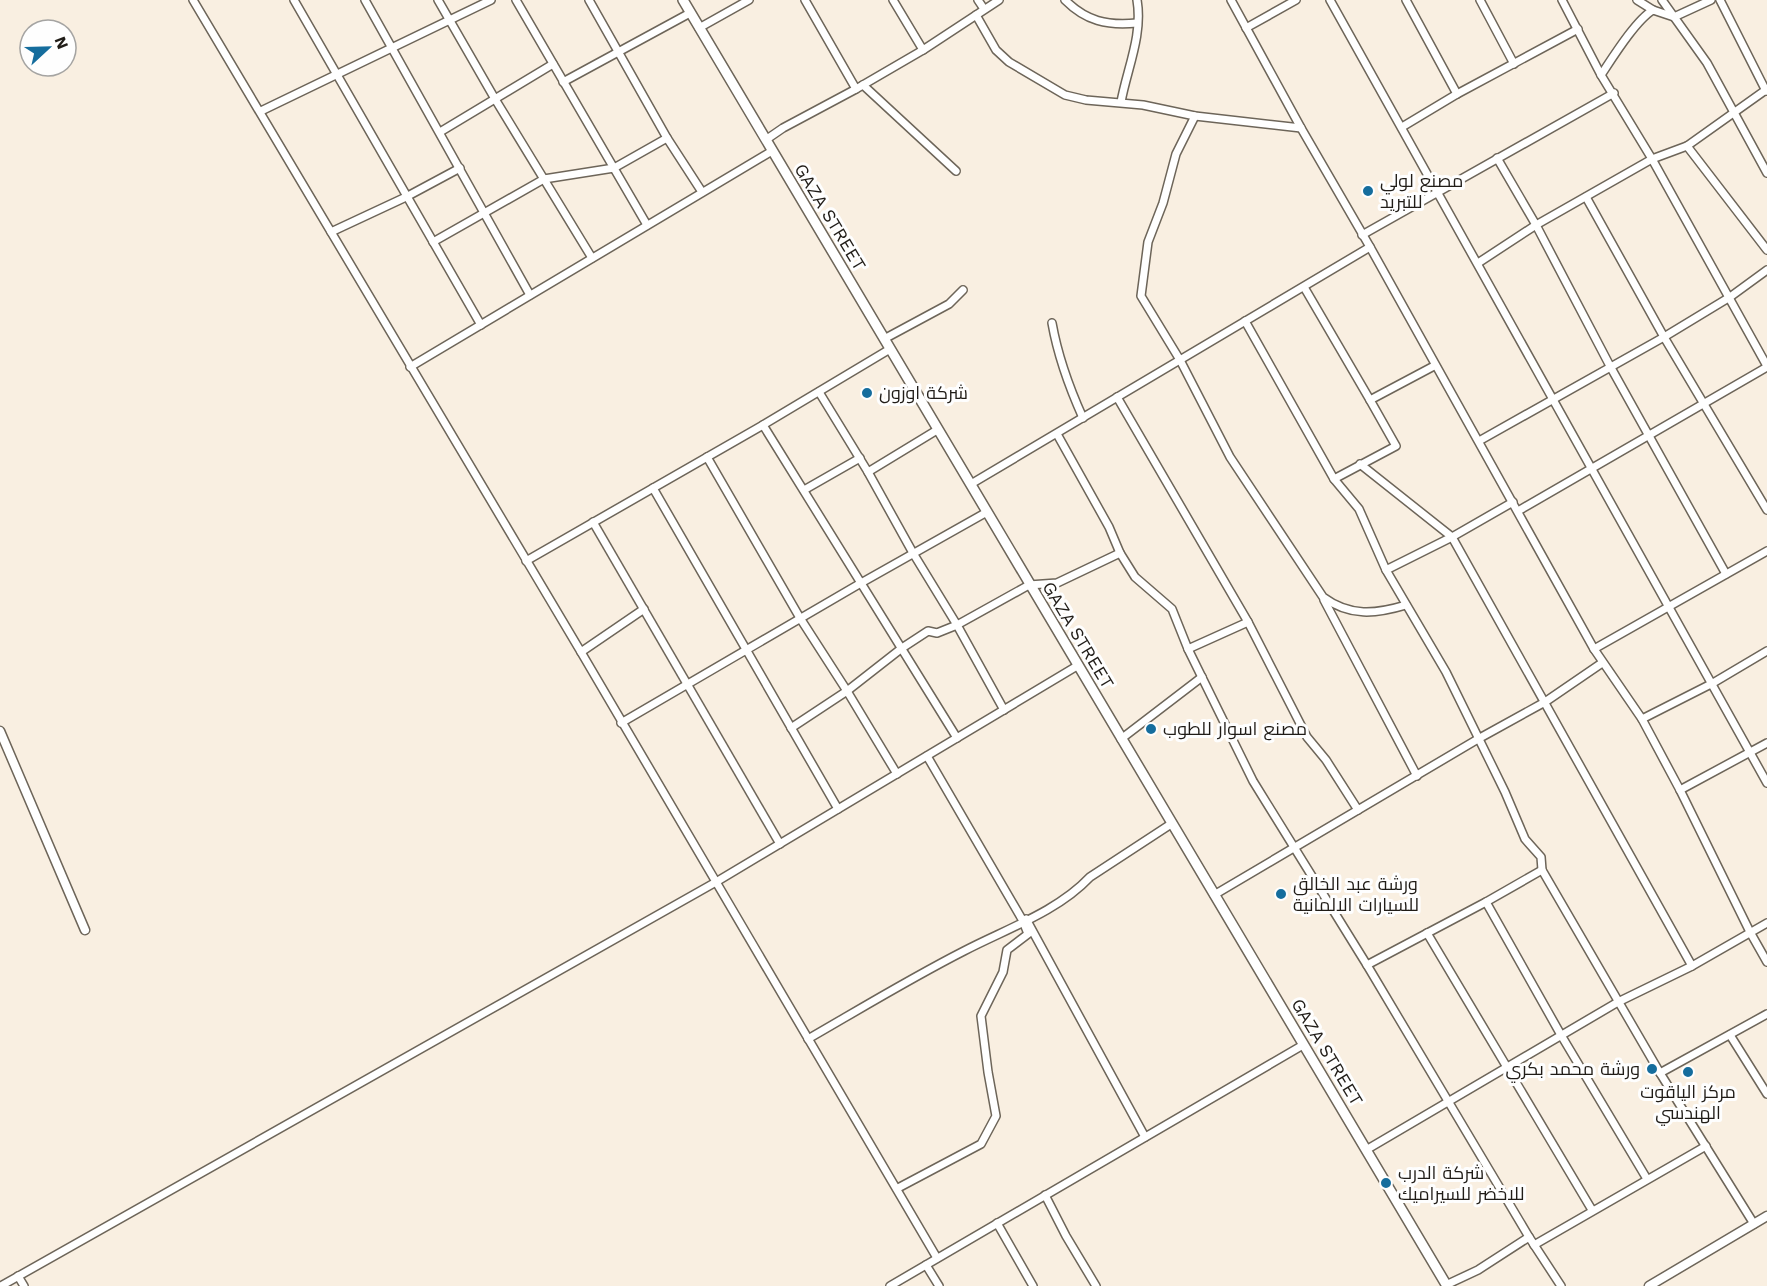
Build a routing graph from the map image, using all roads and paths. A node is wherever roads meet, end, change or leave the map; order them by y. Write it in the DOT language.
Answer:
graph roads {
  1 [pos="193,0"];
  2 [pos="365,0"];
  3 [pos="438,0"];
  4 [pos="492,0"];
  5 [pos="516,0"];
  6 [pos="589,0"];
  7 [pos="683,0"];
  8 [pos="749,0"];
  9 [pos="894,0"];
  10 [pos="978,0"];
  11 [pos="999,0"];
  12 [pos="1065,0"];
  13 [pos="1137,0"];
  14 [pos="1231,0"];
  15 [pos="1296,0"];
  16 [pos="1330,0"];
  17 [pos="1406,0"];
  18 [pos="1480,0"];
  19 [pos="1562,0"];
  20 [pos="1637,0"];
  21 [pos="1662,0"];
  22 [pos="1711,0"];
  23 [pos="1720,0"];
  24 [pos="297,1"];
  25 [pos="807,1"];
  26 [pos="984,9"];
  27 [pos="1653,10"];
  28 [pos="690,13"];
  29 [pos="976,15"];
  30 [pos="1674,17"];
  31 [pos="449,20"];
  32 [pos="1137,23"];
  33 [pos="699,28"];
  34 [pos="1246,28"];
  35 [pos="1578,29"];
  36 [pos="392,48"];
  37 [pos="923,50"];
  38 [pos="617,52"];
  39 [pos="553,64"];
  40 [pos="1514,64"];
  41 [pos="336,75"];
  42 [pos="1601,75"];
  43 [pos="563,82"];
  44 [pos="860,87"];
  45 [pos="1766,90"];
  46 [pos="1614,93"];
  47 [pos="1457,94"];
  48 [pos="495,99"];
  49 [pos="1121,102"];
  50 [pos="261,111"];
  51 [pos="1734,112"];
  52 [pos="1195,116"];
  53 [pos="1402,127"];
  54 [pos="1300,128"];
  55 [pos="440,132"];
  56 [pos="667,138"];
  57 [pos="766,139"];
  58 [pos="1687,146"];
  59 [pos="772,151"];
  60 [pos="1497,158"];
  61 [pos="1652,159"];
  62 [pos="460,168"];
  63 [pos="614,168"];
  64 [pos="956,171"];
  65 [pos="1767,173"];
  66 [pos="544,178"];
  67 [pos="702,192"];
  68 [pos="1439,192"];
  69 [pos="406,197"];
  70 [pos="1586,197"];
  71 [pos="485,212"];
  72 [pos="647,225"];
  73 [pos="1536,225"];
  74 [pos="332,232"];
  75 [pos="1362,235"];
  76 [pos="433,242"];
  77 [pos="1370,247"];
  78 [pos="1767,250"];
  79 [pos="592,258"];
  80 [pos="1478,263"];
  81 [pos="1767,270"];
  82 [pos="1304,286"];
  83 [pos="963,290"];
  84 [pos="530,295"];
  85 [pos="1730,297"];
  86 [pos="1245,321"];
  87 [pos="1052,323"];
  88 [pos="481,325"];
  89 [pos="1664,337"];
  90 [pos="884,339"];
  91 [pos="890,349"];
  92 [pos="1179,360"];
  93 [pos="1434,366"];
  94 [pos="1610,366"];
  95 [pos="410,367"];
  96 [pos="1767,367"];
  97 [pos="819,392"];
  98 [pos="1117,397"];
  99 [pos="1555,399"];
  100 [pos="1370,400"];
  101 [pos="1703,403"];
  102 [pos="1083,418"];
  103 [pos="763,425"];
  104 [pos="937,430"];
  105 [pos="1057,434"];
  106 [pos="1649,436"];
  107 [pos="1479,441"];
  108 [pos="707,458"];
  109 [pos="860,458"];
  110 [pos="1360,464"];
  111 [pos="1593,469"];
  112 [pos="868,472"];
  113 [pos="1334,479"];
  114 [pos="971,484"];
  115 [pos="653,488"];
  116 [pos="804,490"];
  117 [pos="1513,502"];
  118 [pos="1767,510"];
  119 [pos="1518,511"];
  120 [pos="987,512"];
  121 [pos="593,522"];
  122 [pos="1452,537"];
  123 [pos="1767,551"];
  124 [pos="913,553"];
  125 [pos="1120,554"];
  126 [pos="526,561"];
  127 [pos="1386,570"];
  128 [pos="1726,574"];
  129 [pos="861,582"];
  130 [pos="1029,585"];
  131 [pos="1323,597"];
  132 [pos="1406,605"];
  133 [pos="1669,605"];
  134 [pos="645,609"];
  135 [pos="800,618"];
  136 [pos="1248,622"];
  137 [pos="957,625"];
  138 [pos="902,648"];
  139 [pos="1188,649"];
  140 [pos="1594,649"];
  141 [pos="746,650"];
  142 [pos="1767,651"];
  143 [pos="581,652"];
  144 [pos="1602,663"];
  145 [pos="1077,666"];
  146 [pos="1202,677"];
  147 [pos="1713,683"];
  148 [pos="688,685"];
  149 [pos="847,691"];
  150 [pos="1545,702"];
  151 [pos="1004,710"];
  152 [pos="1642,719"];
  153 [pos="621,723"];
  154 [pos="791,728"];
  155 [pos="0,730"];
  156 [pos="957,738"];
  157 [pos="1121,739"];
  158 [pos="1478,739"];
  159 [pos="1767,743"];
  160 [pos="1750,752"];
  161 [pos="927,756"];
  162 [pos="897,774"];
  163 [pos="1417,776"];
  164 [pos="1767,783"];
  165 [pos="1680,790"];
  166 [pos="838,809"];
  167 [pos="1358,810"];
  168 [pos="1171,824"];
  169 [pos="780,844"];
  170 [pos="1295,848"];
  171 [pos="1542,870"];
  172 [pos="716,882"];
  173 [pos="1214,895"];
  174 [pos="1486,902"];
  175 [pos="1025,920"];
  176 [pos="1767,922"];
  177 [pos="86,930"];
  178 [pos="1750,932"];
  179 [pos="1427,933"];
  180 [pos="1767,962"];
  181 [pos="1367,965"];
  182 [pos="1692,966"];
  183 [pos="1618,1002"];
  184 [pos="1767,1014"];
  185 [pos="1561,1035"];
  186 [pos="1730,1035"];
  187 [pos="808,1039"];
  188 [pos="1303,1045"];
  189 [pos="1505,1067"];
  190 [pos="1660,1073"];
  191 [pos="1767,1094"];
  192 [pos="1448,1101"];
  193 [pos="1145,1137"];
  194 [pos="1706,1146"];
  195 [pos="1366,1150"];
  196 [pos="1647,1179"];
  197 [pos="898,1188"];
  198 [pos="1045,1195"];
  199 [pos="1592,1210"];
  200 [pos="1767,1216"];
  201 [pos="997,1223"];
  202 [pos="1754,1224"];
  203 [pos="1529,1238"];
  204 [pos="1534,1245"];
  205 [pos="937,1258"];
  206 [pos="926,1265"];
  207 [pos="18,1276"];
  208 [pos="1652,1285"];
  209 [pos="1,1286"];
  210 [pos="24,1286"];
  211 [pos="890,1286"];
  212 [pos="939,1286"];
  213 [pos="1033,1286"];
  214 [pos="1096,1286"];
  215 [pos="1447,1286"];
  216 [pos="1561,1286"];
  1 -- 50 [label="street"];
  2 -- 36 [label="street"];
  3 -- 31 [label="street"];
  4 -- 31 [label="street"];
  5 -- 39 [label="street"];
  6 -- 38 [label="street"];
  7 -- 28 [label="main road, GAZA STREET"];
  8 -- 33 [label="street"];
  9 -- 37 [label="street"];
  10 -- 26 [label="street"];
  11 -- 26 [label="street"];
  12 -- 32 [label="street"];
  13 -- 32 [label="street"];
  14 -- 34 [label="street"];
  15 -- 34 [label="street"];
  16 -- 53 [label="street"];
  17 -- 47 [label="street"];
  18 -- 40 [label="street"];
  19 -- 35 [label="street"];
  20 -- 27 [label="street"];
  21 -- 30 [label="street"];
  22 -- 30 [label="street"];
  23 -- 45 [label="street"];
  24 -- 41 [label="street"];
  25 -- 44 [label="street"];
  26 -- 29 [label="street"];
  27 -- 30 [label="street"];
  27 -- 42 [label="street"];
  28 -- 33 [label="main road, GAZA STREET"];
  28 -- 38 [label="street"];
  29 -- 37 [label="street"];
  29 -- 49 [label="street"];
  30 -- 51 [label="street"];
  31 -- 36 [label="street"];
  31 -- 48 [label="street"];
  32 -- 49 [label="street"];
  33 -- 57 [label="main road, GAZA STREET"];
  34 -- 54 [label="street"];
  35 -- 40 [label="street"];
  35 -- 42 [label="street"];
  36 -- 41 [label="street"];
  36 -- 55 [label="street"];
  37 -- 44 [label="street"];
  38 -- 43 [label="street"];
  38 -- 56 [label="street"];
  39 -- 43 [label="street"];
  39 -- 48 [label="street"];
  40 -- 47 [label="street"];
  41 -- 50 [label="street"];
  41 -- 69 [label="street"];
  42 -- 46 [label="street"];
  43 -- 63 [label="street"];
  44 -- 57 [label="street"];
  44 -- 64 [label="street"];
  45 -- 51 [label="street"];
  46 -- 60 [label="street"];
  46 -- 61 [label="street"];
  47 -- 53 [label="street"];
  48 -- 55 [label="street"];
  48 -- 66 [label="street"];
  49 -- 52 [label="street"];
  50 -- 74 [label="street"];
  51 -- 58 [label="street"];
  51 -- 65 [label="street"];
  52 -- 54 [label="street"];
  52 -- 92 [label="street"];
  53 -- 68 [label="street"];
  54 -- 75 [label="street"];
  55 -- 62 [label="street"];
  56 -- 63 [label="street"];
  56 -- 67 [label="street"];
  57 -- 59 [label="main road, GAZA STREET"];
  58 -- 61 [label="street"];
  58 -- 78 [label="street"];
  59 -- 67 [label="street"];
  59 -- 90 [label="main road, GAZA STREET"];
  60 -- 68 [label="street"];
  60 -- 73 [label="street"];
  61 -- 70 [label="street"];
  61 -- 85 [label="street"];
  62 -- 69 [label="street"];
  62 -- 71 [label="street"];
  63 -- 66 [label="street"];
  63 -- 72 [label="street"];
  66 -- 71 [label="street"];
  66 -- 79 [label="street"];
  67 -- 72 [label="street"];
  68 -- 75 [label="street"];
  68 -- 80 [label="street"];
  69 -- 74 [label="street"];
  69 -- 76 [label="street"];
  70 -- 73 [label="street"];
  70 -- 89 [label="street"];
  71 -- 76 [label="street"];
  71 -- 84 [label="street"];
  72 -- 79 [label="street"];
  73 -- 80 [label="street"];
  73 -- 94 [label="street"];
  74 -- 95 [label="street"];
  75 -- 77 [label="street"];
  76 -- 88 [label="street"];
  77 -- 82 [label="street"];
  77 -- 93 [label="street"];
  79 -- 84 [label="street"];
  80 -- 99 [label="street"];
  81 -- 85 [label="street"];
  82 -- 86 [label="street"];
  82 -- 100 [label="street"];
  83 -- 90 [label="street"];
  84 -- 88 [label="street"];
  85 -- 89 [label="street"];
  85 -- 96 [label="street"];
  86 -- 92 [label="street"];
  86 -- 113 [label="street"];
  87 -- 102 [label="street"];
  88 -- 95 [label="street"];
  89 -- 94 [label="street"];
  89 -- 101 [label="street"];
  90 -- 91 [label="main road, GAZA STREET"];
  91 -- 97 [label="street"];
  91 -- 104 [label="main road, GAZA STREET"];
  92 -- 98 [label="street"];
  92 -- 131 [label="street"];
  93 -- 100 [label="street"];
  93 -- 107 [label="street"];
  94 -- 99 [label="street"];
  94 -- 106 [label="street"];
  95 -- 126 [label="street"];
  96 -- 101 [label="street"];
  97 -- 103 [label="street"];
  97 -- 109 [label="street"];
  98 -- 102 [label="street"];
  98 -- 136 [label="street"];
  99 -- 107 [label="street"];
  99 -- 111 [label="street"];
  100 -- 110 [label="street"];
  101 -- 106 [label="street"];
  101 -- 118 [label="street"];
  102 -- 105 [label="street"];
  103 -- 108 [label="street"];
  103 -- 116 [label="street"];
  104 -- 112 [label="street"];
  104 -- 114 [label="main road, GAZA STREET"];
  105 -- 114 [label="street"];
  105 -- 125 [label="street"];
  106 -- 111 [label="street"];
  106 -- 128 [label="street"];
  107 -- 117 [label="street"];
  108 -- 115 [label="street"];
  108 -- 135 [label="street"];
  109 -- 112 [label="street"];
  109 -- 116 [label="street"];
  110 -- 113 [label="street"];
  110 -- 122 [label="street"];
  111 -- 119 [label="street"];
  111 -- 133 [label="street"];
  112 -- 124 [label="street"];
  113 -- 127 [label="street"];
  114 -- 120 [label="main road, GAZA STREET"];
  115 -- 121 [label="street"];
  115 -- 141 [label="street"];
  116 -- 129 [label="street"];
  117 -- 119 [label="street"];
  117 -- 122 [label="street"];
  119 -- 140 [label="street"];
  120 -- 124 [label="street"];
  120 -- 130 [label="main road, GAZA STREET"];
  121 -- 126 [label="street"];
  121 -- 134 [label="street"];
  122 -- 127 [label="street"];
  122 -- 150 [label="street"];
  123 -- 128 [label="street"];
  124 -- 129 [label="street"];
  124 -- 137 [label="street"];
  125 -- 130 [label="street"];
  125 -- 139 [label="street"];
  126 -- 143 [label="street"];
  127 -- 132 [label="street"];
  128 -- 133 [label="street"];
  129 -- 135 [label="street"];
  129 -- 138 [label="street"];
  130 -- 137 [label="street"];
  130 -- 145 [label="main road, GAZA STREET"];
  131 -- 132 [label="street"];
  131 -- 163 [label="street"];
  132 -- 158 [label="street"];
  133 -- 140 [label="street"];
  133 -- 147 [label="street"];
  134 -- 143 [label="street"];
  134 -- 148 [label="street"];
  135 -- 141 [label="street"];
  135 -- 149 [label="street"];
  136 -- 139 [label="street"];
  136 -- 167 [label="street"];
  137 -- 138 [label="street"];
  137 -- 151 [label="street"];
  138 -- 149 [label="street"];
  138 -- 156 [label="street"];
  139 -- 146 [label="street"];
  140 -- 144 [label="street"];
  141 -- 148 [label="street"];
  141 -- 154 [label="street"];
  142 -- 147 [label="street"];
  143 -- 153 [label="street"];
  144 -- 150 [label="street"];
  144 -- 152 [label="street"];
  145 -- 151 [label="street"];
  145 -- 157 [label="main road, GAZA STREET"];
  146 -- 157 [label="street"];
  146 -- 170 [label="street"];
  147 -- 152 [label="street"];
  147 -- 160 [label="street"];
  148 -- 153 [label="street"];
  148 -- 169 [label="street"];
  149 -- 154 [label="street"];
  149 -- 162 [label="street"];
  150 -- 158 [label="street"];
  150 -- 182 [label="street"];
  151 -- 156 [label="street"];
  152 -- 165 [label="street"];
  153 -- 172 [label="street"];
  154 -- 166 [label="street"];
  155 -- 177 [label="street"];
  156 -- 161 [label="street"];
  157 -- 168 [label="main road, GAZA STREET"];
  158 -- 163 [label="street"];
  158 -- 171 [label="street"];
  159 -- 160 [label="street"];
  160 -- 164 [label="street"];
  160 -- 165 [label="street"];
  161 -- 162 [label="street"];
  161 -- 175 [label="street"];
  162 -- 166 [label="street"];
  163 -- 167 [label="street"];
  165 -- 178 [label="street"];
  166 -- 169 [label="street"];
  167 -- 170 [label="street"];
  168 -- 173 [label="main road, GAZA STREET"];
  168 -- 175 [label="street"];
  169 -- 172 [label="street"];
  170 -- 173 [label="street"];
  170 -- 181 [label="street"];
  171 -- 174 [label="street"];
  171 -- 183 [label="street"];
  172 -- 187 [label="street"];
  172 -- 207 [label="street"];
  173 -- 188 [label="main road, GAZA STREET"];
  174 -- 179 [label="street"];
  174 -- 185 [label="street"];
  175 -- 187 [label="street"];
  175 -- 193 [label="street"];
  175 -- 197 [label="street"];
  176 -- 178 [label="street"];
  178 -- 180 [label="street"];
  178 -- 182 [label="street"];
  179 -- 181 [label="street"];
  179 -- 189 [label="street"];
  181 -- 192 [label="street"];
  182 -- 183 [label="street"];
  183 -- 185 [label="street"];
  183 -- 190 [label="street"];
  184 -- 186 [label="street"];
  185 -- 189 [label="street"];
  185 -- 196 [label="street"];
  186 -- 190 [label="street"];
  186 -- 191 [label="street"];
  187 -- 197 [label="street"];
  188 -- 193 [label="street"];
  188 -- 195 [label="main road, GAZA STREET"];
  189 -- 192 [label="street"];
  189 -- 199 [label="street"];
  190 -- 194 [label="street"];
  192 -- 195 [label="street"];
  192 -- 203 [label="street"];
  193 -- 198 [label="street"];
  194 -- 196 [label="street"];
  194 -- 202 [label="street"];
  195 -- 215 [label="main road, GAZA STREET"];
  196 -- 199 [label="street"];
  197 -- 205 [label="street"];
  198 -- 201 [label="street"];
  198 -- 214 [label="street"];
  199 -- 204 [label="street"];
  200 -- 202 [label="street"];
  201 -- 205 [label="street"];
  201 -- 213 [label="street"];
  202 -- 208 [label="street"];
  203 -- 204 [label="street"];
  203 -- 215 [label="street"];
  204 -- 216 [label="street"];
  205 -- 206 [label="street"];
  206 -- 211 [label="street"];
  206 -- 212 [label="street"];
  207 -- 209 [label="street"];
  207 -- 210 [label="street"];
}
